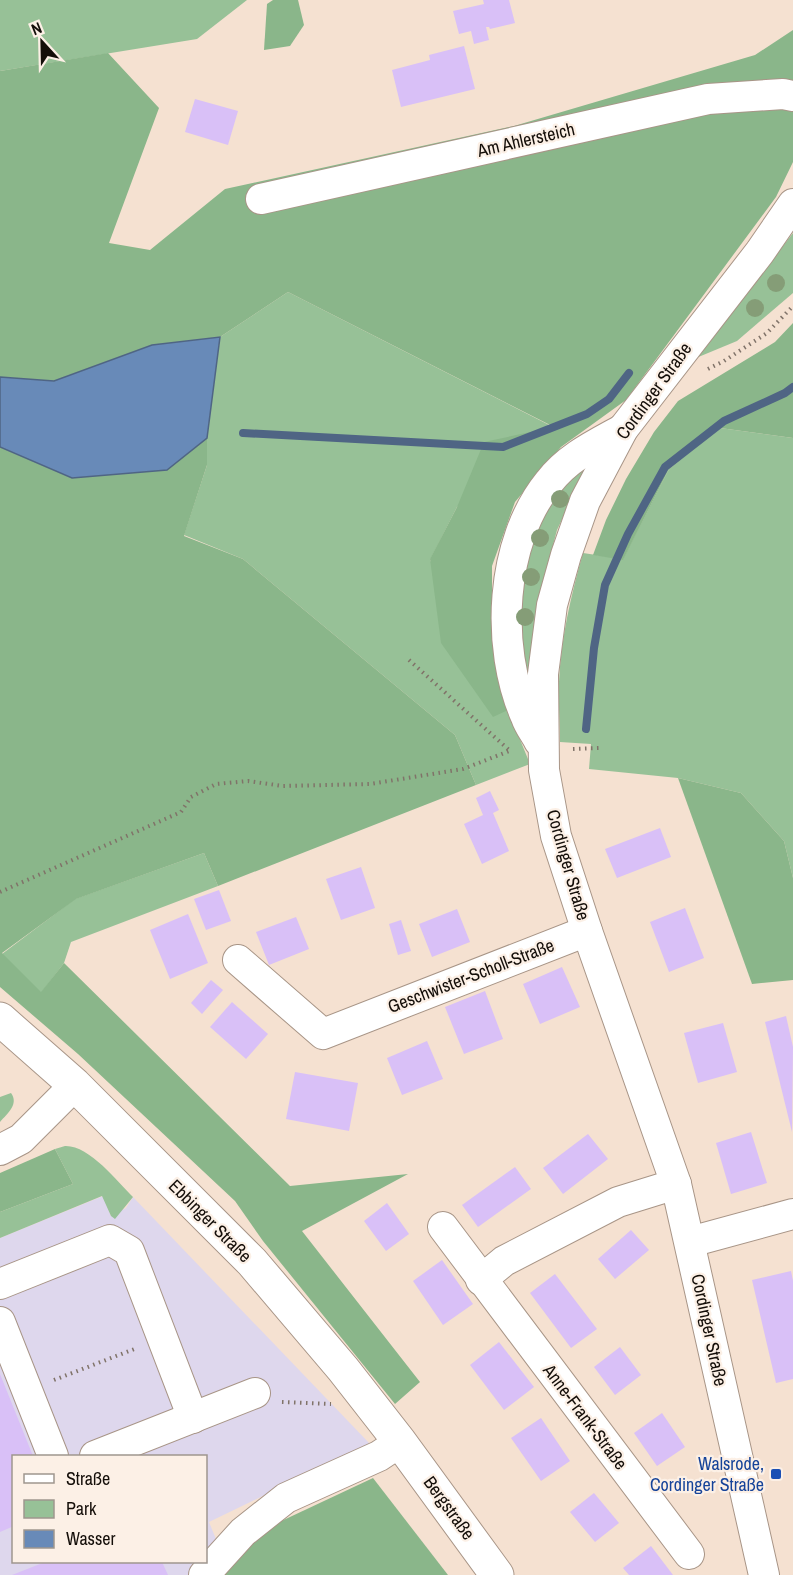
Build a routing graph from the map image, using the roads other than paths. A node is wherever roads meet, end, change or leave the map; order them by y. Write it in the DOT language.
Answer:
graph roads {
  1 [pos="793,96"];
  2 [pos="261,199"];
  3 [pos="793,204"];
  4 [pos="623,429"];
  5 [pos="542,746"];
  6 [pos="587,931"];
  7 [pos="238,960"];
  8 [pos="0,1019"];
  9 [pos="75,1085"];
  10 [pos="0,1150"];
  11 [pos="676,1184"];
  12 [pos="793,1214"];
  13 [pos="443,1227"];
  14 [pos="690,1242"];
  15 [pos="481,1280"];
  16 [pos="0,1284"];
  17 [pos="0,1322"];
  18 [pos="255,1393"];
  19 [pos="193,1418"];
  20 [pos="400,1442"];
  21 [pos="53,1455"];
  22 [pos="98,1455"];
  23 [pos="690,1554"];
  24 [pos="204,1575"];
  25 [pos="497,1575"];
  26 [pos="764,1575"];
  1 -- 2 [label="street, Am Ahlersteich"];
  3 -- 4 [label="street, Cordinger Straße"];
  4 -- 5 [label="street, Cordinger Straße"];
  4 -- 5 [label="street"];
  5 -- 6 [label="street, Cordinger Straße"];
  6 -- 7 [label="street, Geschwister-Scholl-Straße"];
  6 -- 11 [label="street, Cordinger Straße"];
  8 -- 9 [label="main road, Ebbinger Straße"];
  9 -- 10 [label="street"];
  9 -- 20 [label="main road, Ebbinger Straße"];
  11 -- 14 [label="street, Cordinger Straße"];
  11 -- 15 [label="street"];
  12 -- 14 [label="street"];
  13 -- 15 [label="street, Anne-Frank-Straße"];
  14 -- 26 [label="street, Cordinger Straße"];
  15 -- 23 [label="street, Anne-Frank-Straße"];
  16 -- 19 [label="street"];
  17 -- 21 [label="street"];
  18 -- 19 [label="street"];
  19 -- 22 [label="street"];
  20 -- 24 [label="street"];
  20 -- 25 [label="main road, Bergstraße"];
}
